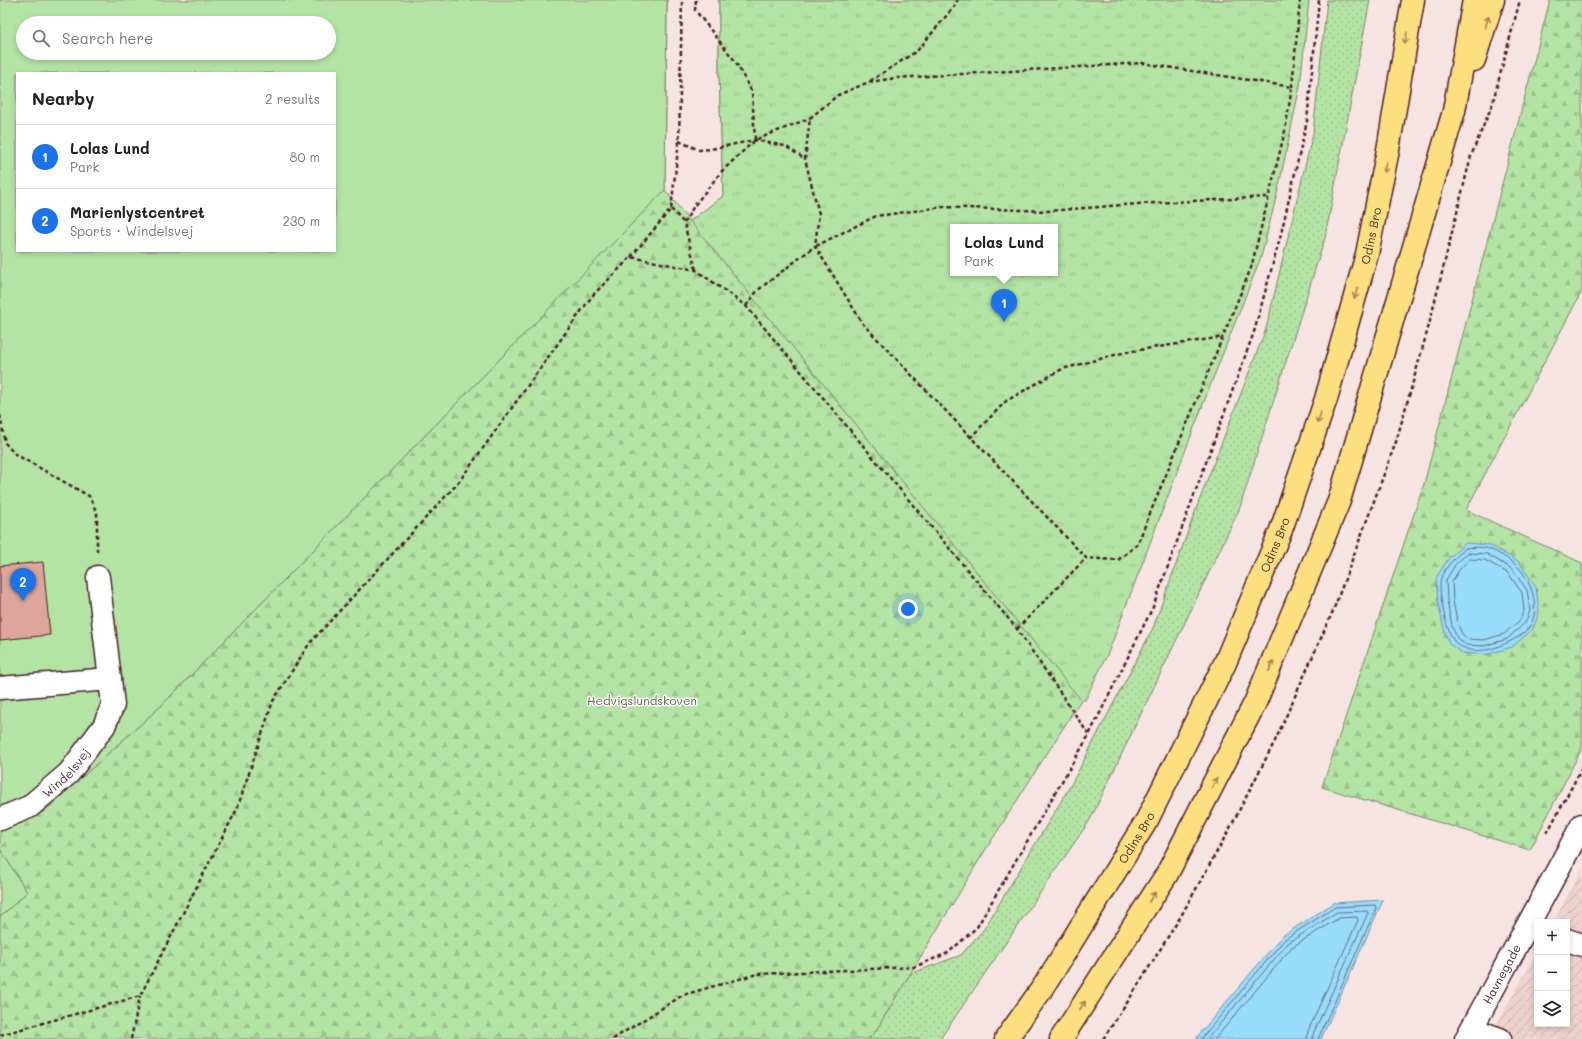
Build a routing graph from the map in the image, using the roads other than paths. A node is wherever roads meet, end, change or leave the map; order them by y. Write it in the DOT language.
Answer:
graph roads {
  1 [pos="1413,0"];
  2 [pos="1474,0"];
  3 [pos="1493,0"];
  4 [pos="1439,165"];
  5 [pos="98,577"];
  6 [pos="110,679"];
  7 [pos="0,688"];
  8 [pos="0,819"];
  9 [pos="1582,825"];
  10 [pos="1532,929"];
  11 [pos="1570,941"];
  12 [pos="1582,945"];
  13 [pos="1469,1034"];
  14 [pos="1006,1039"];
  15 [pos="1061,1039"];
  16 [pos="1500,1039"];
  1 -- 14 [label="main road, Odins Bro, one-way"];
  2 -- 4 [label="main road"];
  4 -- 3 [label="main road, one-way"];
  15 -- 4 [label="main road, one-way"];
  5 -- 6 [label="street"];
  6 -- 7 [label="street"];
  6 -- 8 [label="street, Windelsvej"];
  9 -- 10 [label="street, Havnegade"];
  10 -- 13 [label="street, Havnegade"];
  11 -- 12 [label="street"];
  13 -- 16 [label="street"];
}
